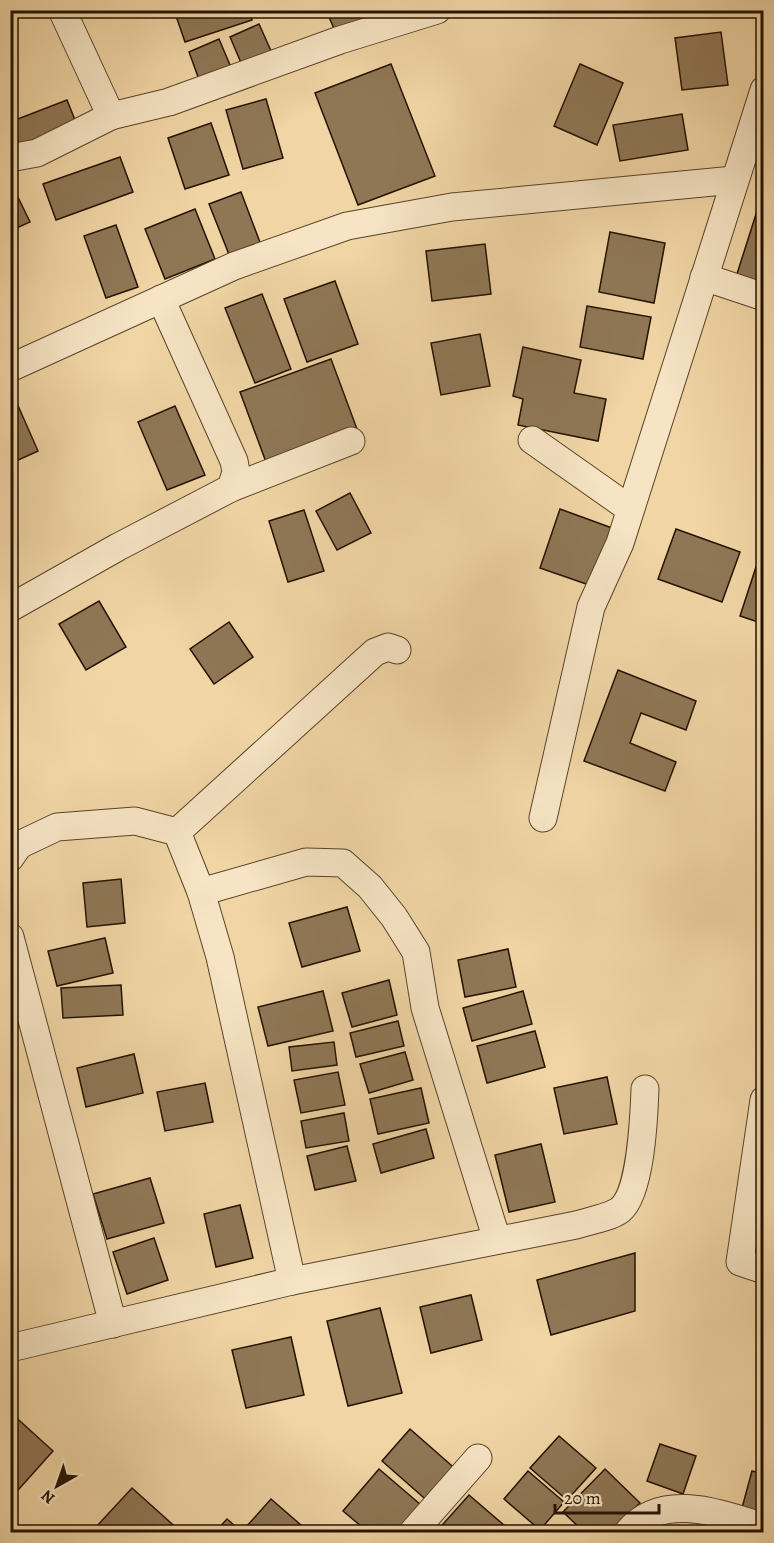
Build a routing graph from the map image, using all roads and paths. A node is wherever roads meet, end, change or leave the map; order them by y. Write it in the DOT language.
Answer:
graph roads {
  1 [pos="62,10"];
  2 [pos="437,10"];
  3 [pos="764,90"];
  4 [pos="111,116"];
  5 [pos="10,158"];
  6 [pos="734,180"];
  7 [pos="704,277"];
  8 [pos="764,297"];
  9 [pos="161,299"];
  10 [pos="10,368"];
  11 [pos="532,440"];
  12 [pos="351,441"];
  13 [pos="231,488"];
  14 [pos="630,509"];
  15 [pos="10,608"];
  16 [pos="397,651"];
  17 [pos="543,818"];
  18 [pos="177,832"];
  19 [pos="10,858"];
  20 [pos="201,892"];
  21 [pos="10,937"];
  22 [pos="645,1089"];
  23 [pos="764,1100"];
  24 [pos="496,1240"];
  25 [pos="764,1269"];
  26 [pos="292,1281"];
  27 [pos="113,1324"];
  28 [pos="10,1348"];
  29 [pos="478,1458"];
  30 [pos="764,1527"];
  31 [pos="413,1533"];
  32 [pos="628,1533"];
  1 -- 4 [label="street"];
  2 -- 4 [label="street"];
  3 -- 6 [label="street"];
  4 -- 5 [label="street"];
  6 -- 7 [label="street"];
  6 -- 9 [label="street"];
  7 -- 8 [label="street"];
  7 -- 14 [label="street"];
  9 -- 10 [label="street"];
  9 -- 13 [label="street"];
  11 -- 14 [label="street"];
  12 -- 13 [label="street"];
  13 -- 15 [label="street"];
  14 -- 17 [label="street"];
  16 -- 18 [label="street"];
  18 -- 19 [label="street"];
  18 -- 20 [label="street"];
  20 -- 24 [label="street"];
  20 -- 26 [label="street"];
  21 -- 27 [label="street"];
  22 -- 24 [label="street"];
  23 -- 25 [label="street"];
  24 -- 26 [label="street"];
  26 -- 27 [label="street"];
  27 -- 28 [label="street"];
  29 -- 31 [label="street"];
  30 -- 32 [label="street"];
}
